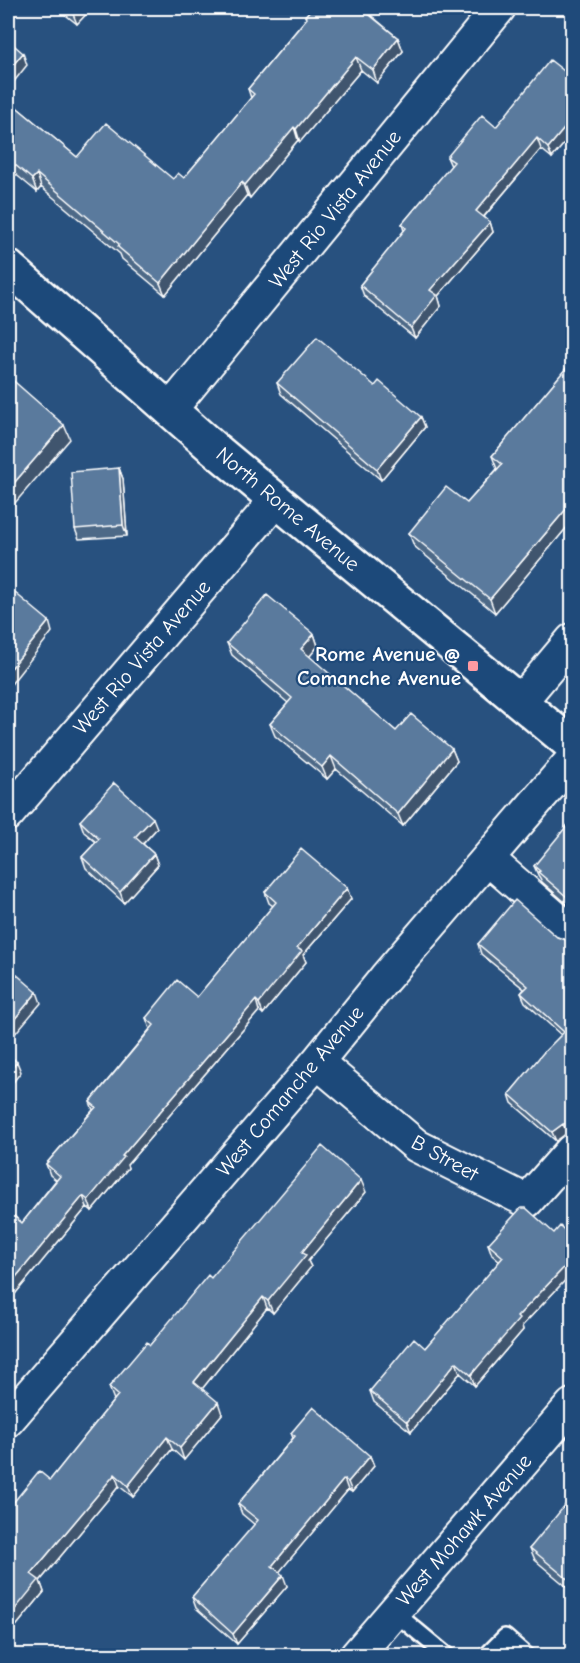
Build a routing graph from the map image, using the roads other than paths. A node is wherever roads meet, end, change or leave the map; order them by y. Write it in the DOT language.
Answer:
graph roads {
  1 [pos="499,8"];
  2 [pos="8,267"];
  3 [pos="170,410"];
  4 [pos="276,500"];
  5 [pos="573,640"];
  6 [pos="520,702"];
  7 [pos="573,745"];
  8 [pos="573,760"];
  9 [pos="8,814"];
  10 [pos="488,859"];
  11 [pos="573,932"];
  12 [pos="317,1062"];
  13 [pos="573,1150"];
  14 [pos="573,1405"];
  15 [pos="8,1420"];
  16 [pos="394,1612"];
  17 [pos="356,1656"];
  18 [pos="447,1656"];
  19 [pos="486,1656"];
  20 [pos="527,1656"];
  1 -- 3 [label="street, West Rio Vista Avenue"];
  2 -- 3 [label="street, North Rome Avenue"];
  3 -- 4 [label="street, North Rome Avenue"];
  4 -- 6 [label="street, North Rome Avenue"];
  4 -- 9 [label="street, West Rio Vista Avenue"];
  5 -- 6 [label="street"];
  6 -- 7 [label="street, North Rome Avenue"];
  8 -- 10 [label="street, West Comanche Avenue"];
  10 -- 11 [label="street"];
  10 -- 12 [label="street, West Comanche Avenue"];
  12 -- 13 [label="street, B Street"];
  12 -- 15 [label="street, West Comanche Avenue"];
  14 -- 16 [label="street, West Mohawk Avenue"];
  16 -- 17 [label="street, West Mohawk Avenue"];
  16 -- 18 [label="lane"];
  19 -- 20 [label="lane"];
}
